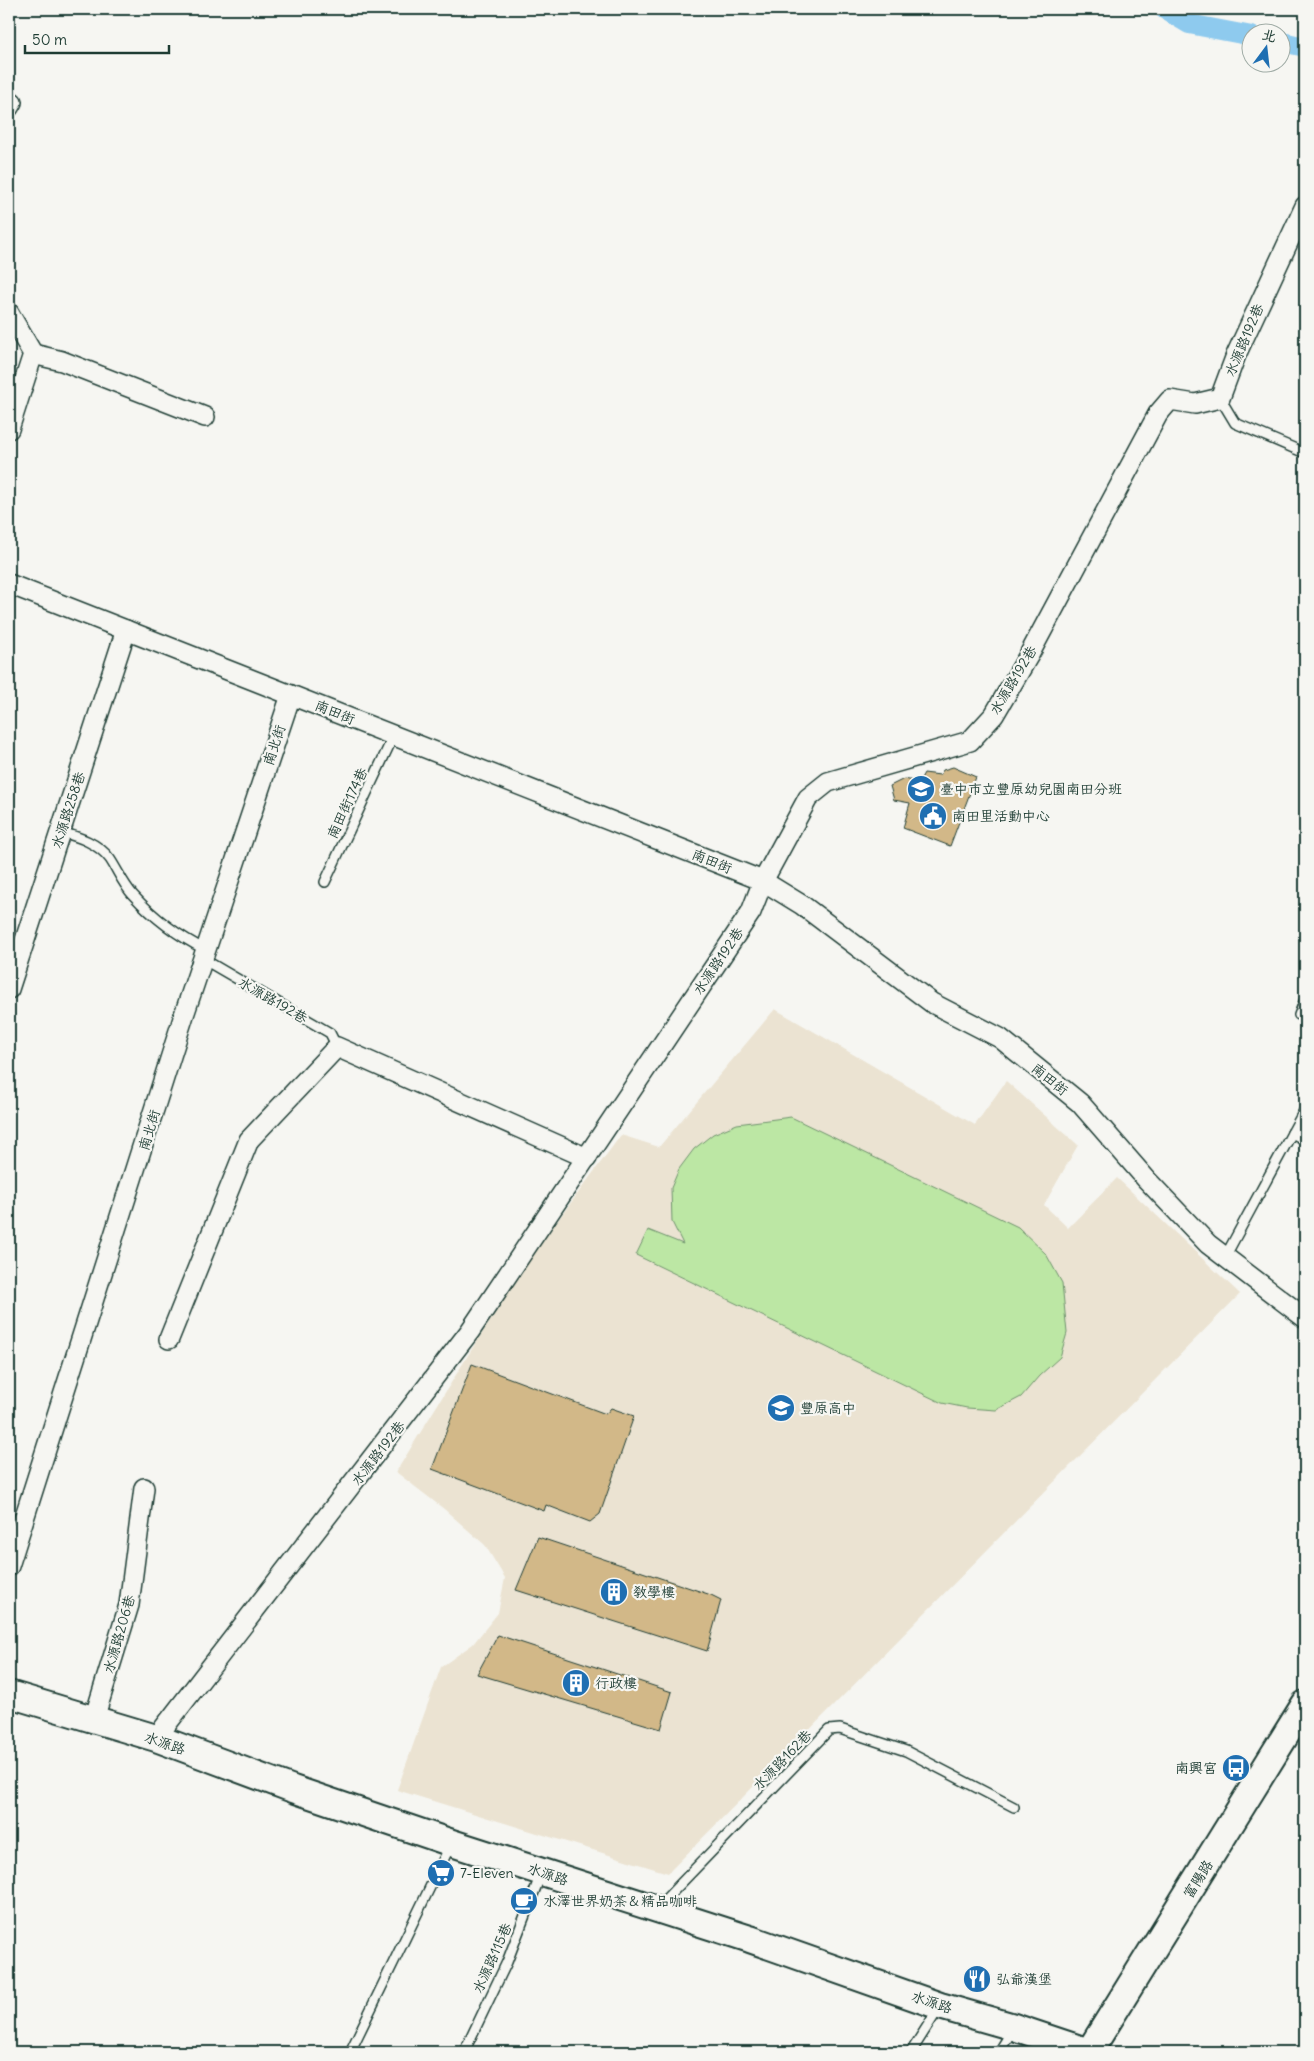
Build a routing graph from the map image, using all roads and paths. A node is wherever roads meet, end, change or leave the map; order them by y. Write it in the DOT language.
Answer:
graph roads {
  1 [pos="1305,206"];
  2 [pos="9,313"];
  3 [pos="33,354"];
  4 [pos="1220,398"];
  5 [pos="205,417"];
  6 [pos="9,429"];
  7 [pos="1305,453"];
  8 [pos="9,584"];
  9 [pos="126,630"];
  10 [pos="291,694"];
  11 [pos="394,735"];
  12 [pos="61,832"];
  13 [pos="763,881"];
  14 [pos="325,882"];
  15 [pos="16,943"];
  16 [pos="204,955"];
  17 [pos="9,989"];
  18 [pos="1305,999"];
  19 [pos="1305,1018"];
  20 [pos="337,1047"];
  21 [pos="1305,1109"];
  22 [pos="1292,1133"];
  23 [pos="1305,1140"];
  24 [pos="587,1158"];
  25 [pos="1224,1258"];
  26 [pos="1305,1318"];
  27 [pos="170,1339"];
  28 [pos="144,1488"];
  29 [pos="9,1566"];
  30 [pos="9,1694"];
  31 [pos="1305,1704"];
  32 [pos="94,1720"];
  33 [pos="156,1738"];
  34 [pos="1014,1807"];
  35 [pos="452,1843"];
  36 [pos="542,1872"];
  37 [pos="655,1910"];
  38 [pos="940,2006"];
  39 [pos="1014,2027"];
  40 [pos="351,2050"];
  41 [pos="464,2052"];
  42 [pos="911,2052"];
  43 [pos="999,2052"];
  44 [pos="1089,2052"];
  1 -- 4 [label="street, 水源路192巷"];
  2 -- 3 [label="street"];
  3 -- 5 [label="street"];
  3 -- 6 [label="street"];
  4 -- 7 [label="lane"];
  4 -- 13 [label="street, 水源路192巷"];
  8 -- 9 [label="street, 南田街"];
  9 -- 10 [label="street, 南田街"];
  9 -- 12 [label="street, 水源路258巷"];
  10 -- 11 [label="street, 南田街"];
  10 -- 16 [label="street, 南北街"];
  11 -- 13 [label="street, 南田街"];
  11 -- 14 [label="lane, 南田街174巷"];
  12 -- 15 [label="street, 水源路258巷"];
  12 -- 16 [label="lane, 水源路192巷"];
  13 -- 24 [label="street, 水源路192巷"];
  13 -- 25 [label="street, 南田街"];
  15 -- 17 [label="street, 水源路258巷"];
  16 -- 20 [label="lane, 水源路192巷"];
  16 -- 29 [label="street, 南北街"];
  18 -- 19 [label="lane"];
  20 -- 24 [label="street, 水源路192巷"];
  20 -- 27 [label="street"];
  21 -- 22 [label="lane"];
  22 -- 23 [label="lane"];
  22 -- 25 [label="lane"];
  24 -- 33 [label="street, 水源路192巷"];
  25 -- 26 [label="street, 南田街"];
  28 -- 32 [label="street, 水源路206巷"];
  30 -- 32 [label="street, 水源路"];
  31 -- 44 [label="street, 富陽路"];
  32 -- 33 [label="street, 水源路"];
  33 -- 35 [label="street, 水源路"];
  34 -- 37 [label="lane, 水源路162巷"];
  35 -- 36 [label="street, 水源路"];
  35 -- 40 [label="lane"];
  36 -- 37 [label="street, 水源路"];
  36 -- 41 [label="lane, 水源路115巷"];
  37 -- 38 [label="street, 水源路"];
  38 -- 39 [label="street, 水源路"];
  38 -- 42 [label="lane"];
  39 -- 43 [label="lane"];
  39 -- 44 [label="street, 水源路"];
}
